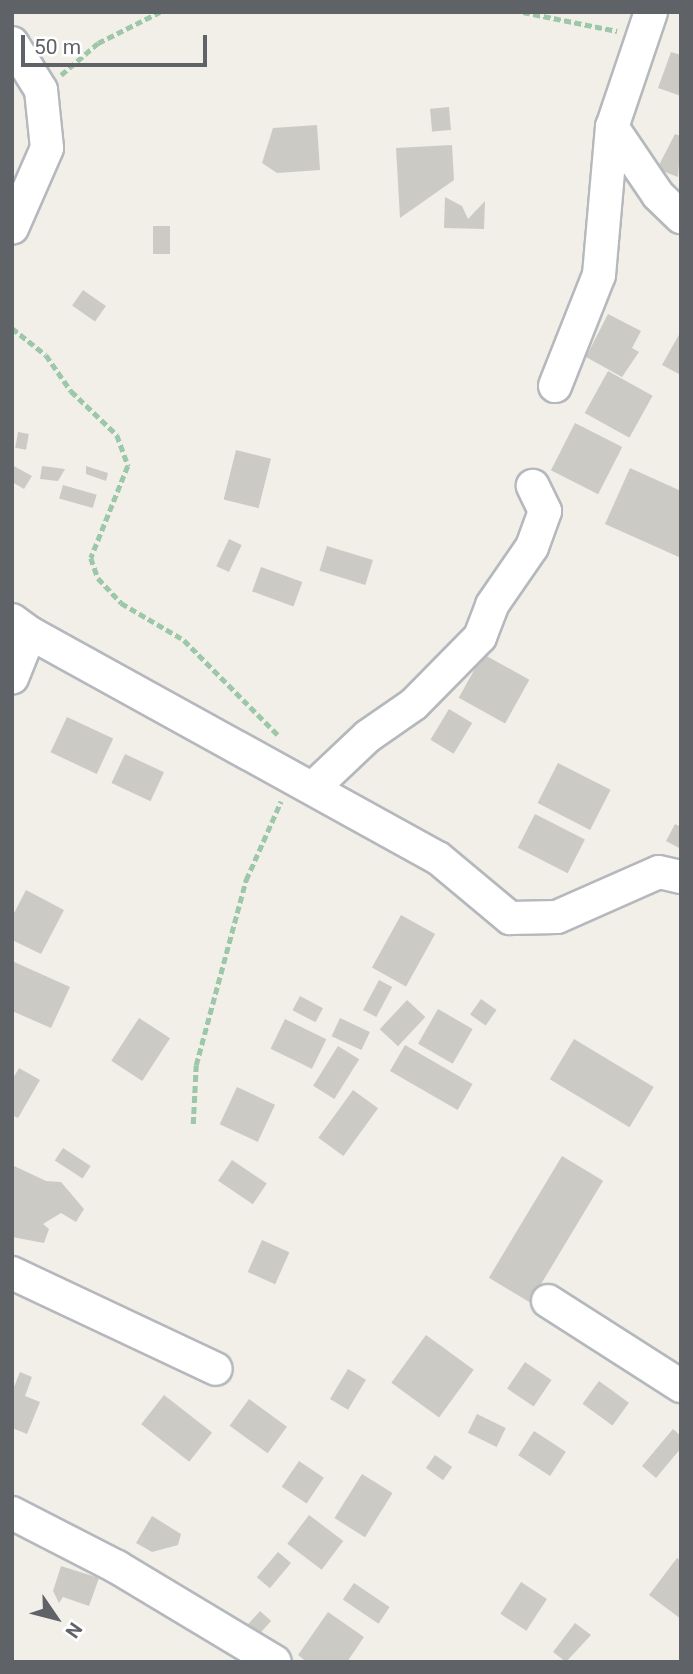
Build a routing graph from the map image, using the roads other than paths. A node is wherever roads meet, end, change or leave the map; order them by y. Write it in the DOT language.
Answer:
graph roads {
  1 [pos="646,24"];
  2 [pos="12,43"];
  3 [pos="612,127"];
  4 [pos="681,217"];
  5 [pos="12,228"];
  6 [pos="555,386"];
  7 [pos="533,486"];
  8 [pos="21,626"];
  9 [pos="12,678"];
  10 [pos="301,782"];
  11 [pos="681,877"];
  12 [pos="12,1273"];
  13 [pos="548,1301"];
  14 [pos="216,1369"];
  15 [pos="681,1386"];
  16 [pos="12,1513"];
  17 [pos="275,1662"];
  1 -- 3 [label="street"];
  2 -- 5 [label="street"];
  3 -- 4 [label="street"];
  3 -- 6 [label="street"];
  7 -- 10 [label="street"];
  8 -- 9 [label="street"];
  8 -- 10 [label="street"];
  10 -- 11 [label="street"];
  12 -- 14 [label="street"];
  13 -- 15 [label="street"];
  16 -- 17 [label="street"];
}
